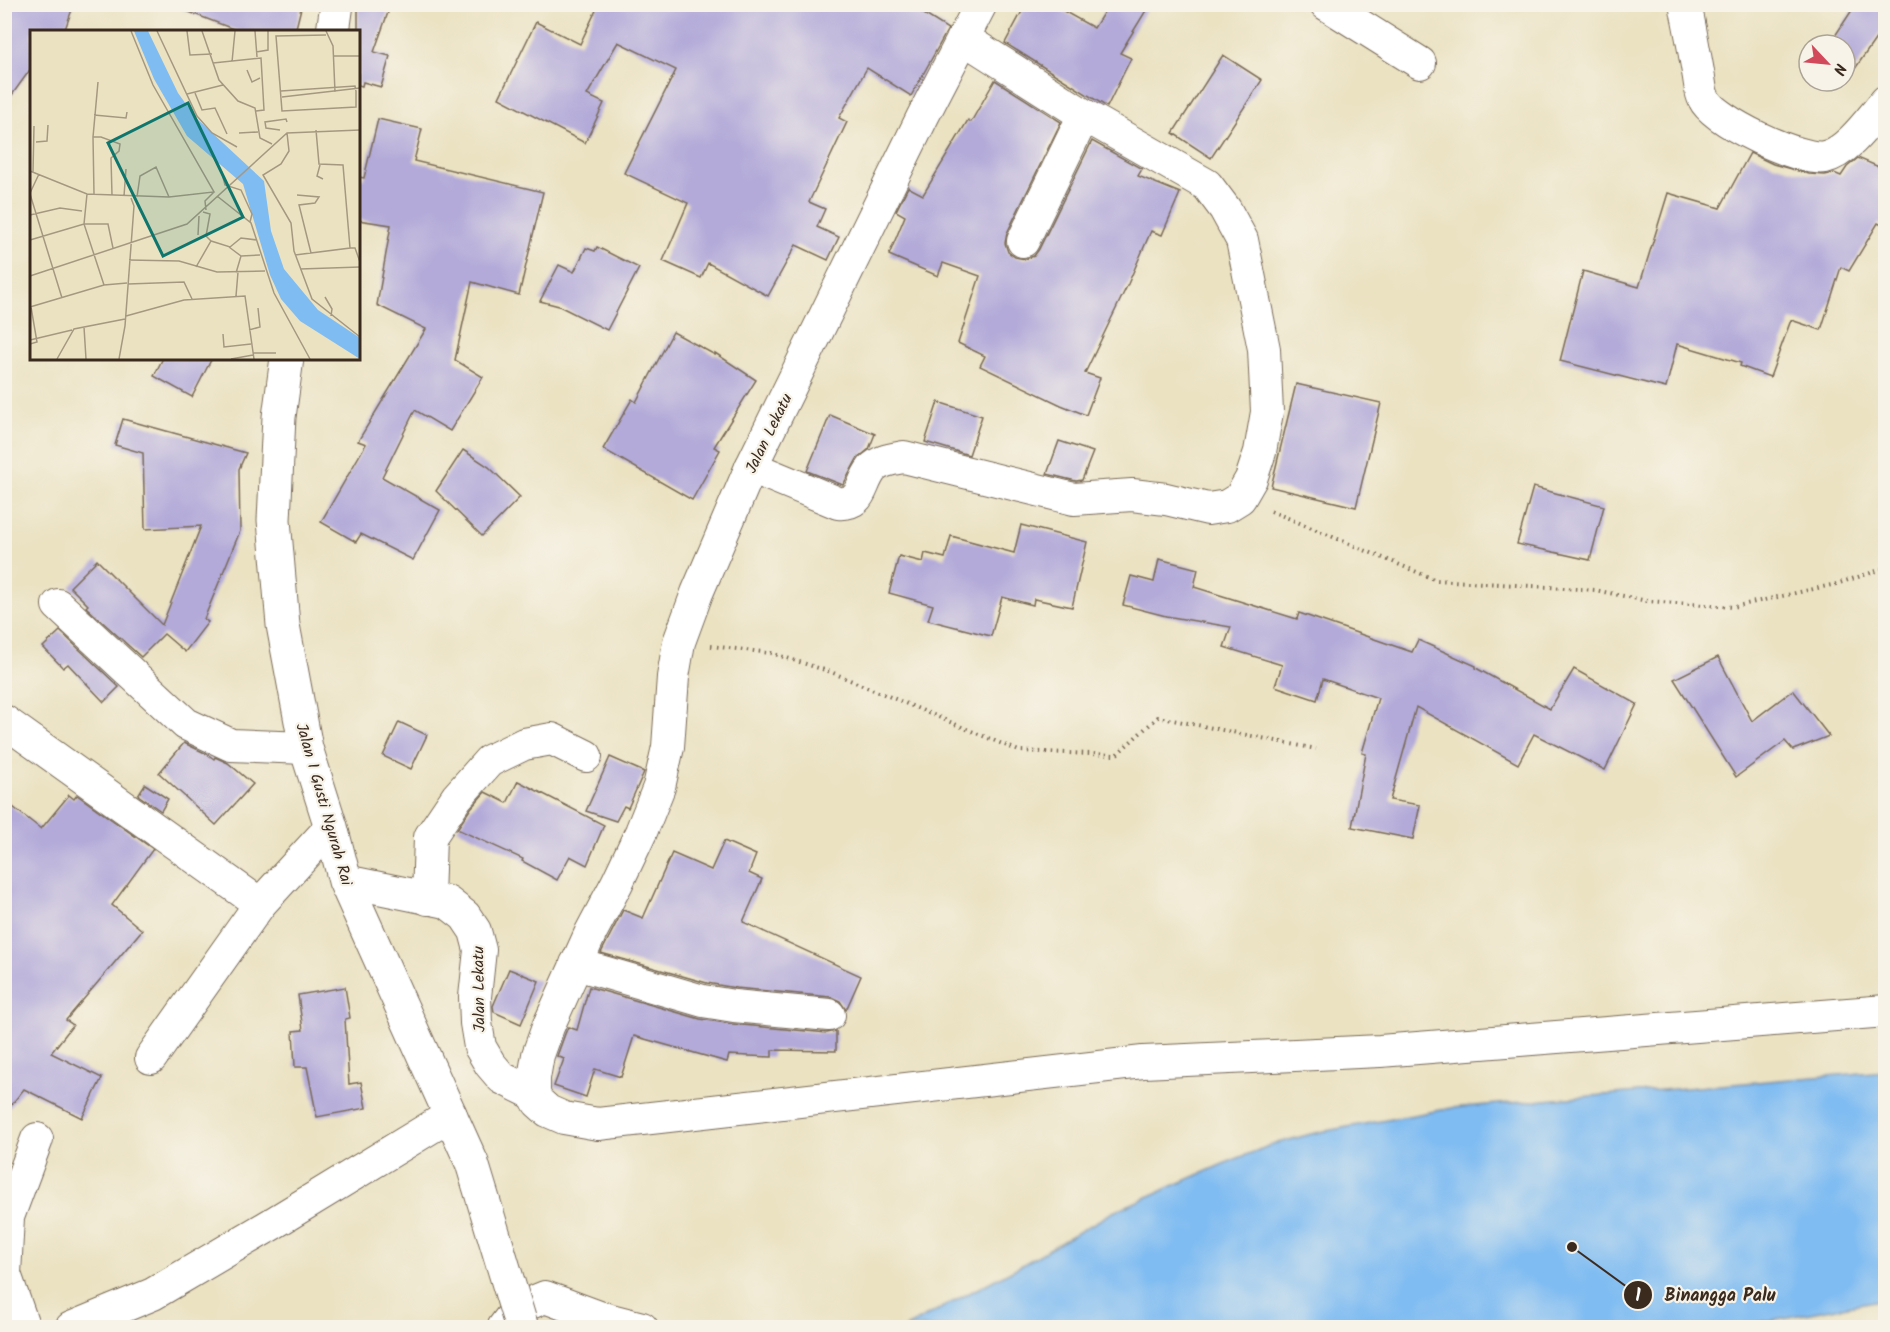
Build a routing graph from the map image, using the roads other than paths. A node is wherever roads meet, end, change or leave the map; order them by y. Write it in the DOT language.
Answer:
graph roads {
  1 [pos="337,4"];
  2 [pos="981,4"];
  3 [pos="1326,4"];
  4 [pos="1685,4"];
  5 [pos="333,30"];
  6 [pos="963,38"];
  7 [pos="1420,63"];
  8 [pos="1886,101"];
  9 [pos="1084,115"];
  10 [pos="1023,241"];
  11 [pos="287,360"];
  12 [pos="751,467"];
  13 [pos="58,605"];
  14 [pos="4,721"];
  15 [pos="306,748"];
  16 [pos="586,756"];
  17 [pos="331,827"];
  18 [pos="345,881"];
  19 [pos="428,898"];
  20 [pos="260,904"];
  21 [pos="576,964"];
  22 [pos="1886,1011"];
  23 [pos="829,1015"];
  24 [pos="151,1058"];
  25 [pos="534,1094"];
  26 [pos="451,1115"];
  27 [pos="37,1139"];
  28 [pos="24,1328"];
  29 [pos="70,1328"];
  30 [pos="503,1328"];
  31 [pos="522,1328"];
  32 [pos="642,1328"];
  1 -- 5 [label="main road"];
  2 -- 6 [label="street, Jalan Lekatu"];
  3 -- 7 [label="street"];
  4 -- 8 [label="street"];
  6 -- 9 [label="street"];
  6 -- 12 [label="street, Jalan Lekatu"];
  9 -- 10 [label="street"];
  9 -- 12 [label="street"];
  11 -- 15 [label="main road, Jalan I Gusti Ngurah Rai"];
  12 -- 21 [label="street, Jalan Lekatu"];
  13 -- 15 [label="street"];
  14 -- 20 [label="street"];
  15 -- 17 [label="main road, Jalan I Gusti Ngurah Rai"];
  16 -- 19 [label="street"];
  17 -- 18 [label="main road, Jalan I Gusti Ngurah Rai"];
  17 -- 20 [label="street"];
  18 -- 19 [label="street, Jalan Lekatu"];
  18 -- 26 [label="main road, Jalan I Gusti Ngurah Rai"];
  19 -- 25 [label="street, Jalan Lekatu"];
  20 -- 24 [label="street"];
  21 -- 23 [label="street"];
  21 -- 25 [label="street, Jalan Lekatu"];
  22 -- 25 [label="street, Jalan Lekatu"];
  26 -- 29 [label="street"];
  26 -- 31 [label="main road, Jalan I Gusti Ngurah Rai, bridge"];
  27 -- 28 [label="street"];
  30 -- 32 [label="street"];
}
